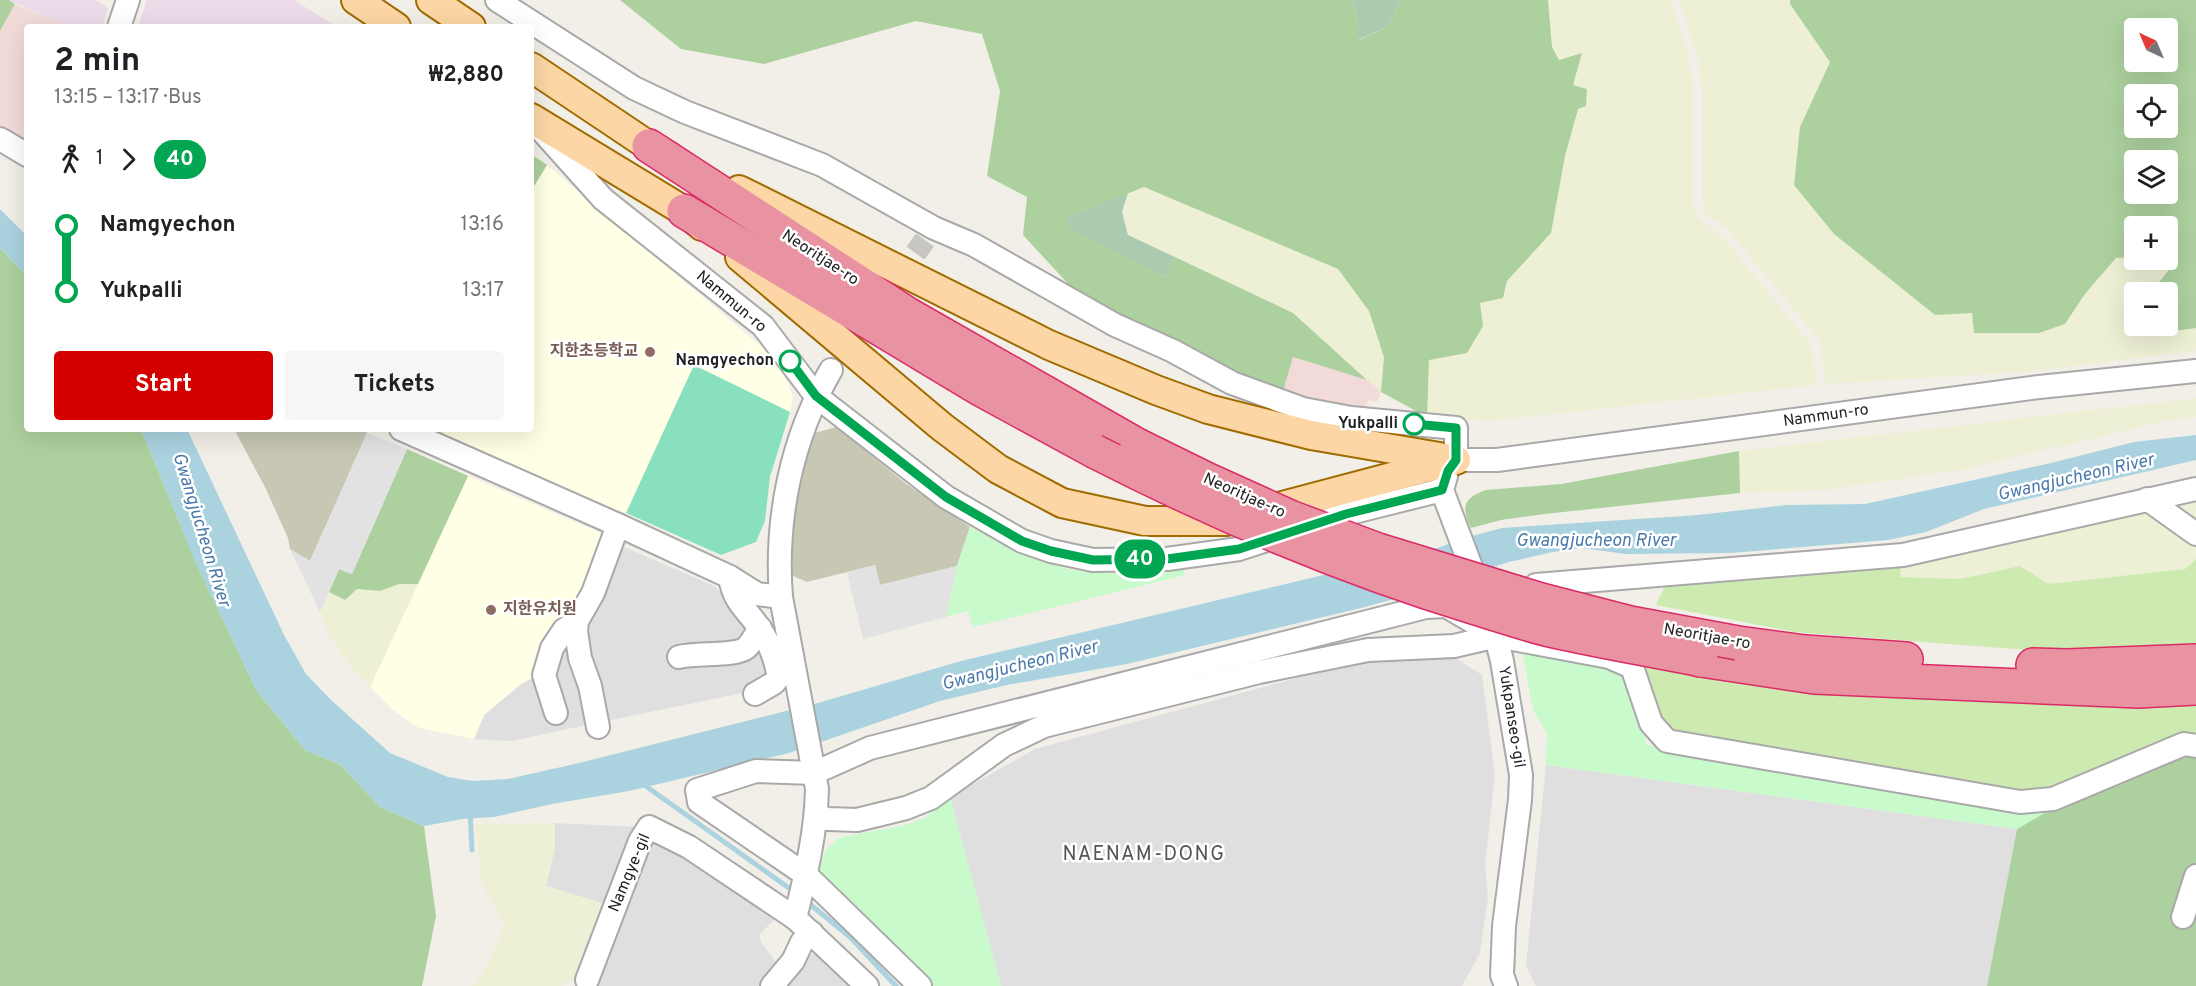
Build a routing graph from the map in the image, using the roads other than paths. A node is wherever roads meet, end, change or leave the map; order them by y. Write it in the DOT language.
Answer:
graph roads {
  1 [pos="128,0"];
  2 [pos="356,0"];
  3 [pos="431,0"];
  4 [pos="497,0"];
  5 [pos="120,24"];
  6 [pos="392,24"];
  7 [pos="467,24"];
  8 [pos="534,69"];
  9 [pos="534,120"];
  10 [pos="534,121"];
  11 [pos="0,139"];
  12 [pos="649,147"];
  13 [pos="24,153"];
  14 [pos="684,211"];
  15 [pos="831,370"];
  16 [pos="2196,371"];
  17 [pos="816,396"];
  18 [pos="408,432"];
  19 [pos="1456,460"];
  20 [pos="2196,489"];
  21 [pos="1442,490"];
  22 [pos="2147,499"];
  23 [pos="618,525"];
  24 [pos="2196,534"];
  25 [pos="730,577"];
  26 [pos="781,597"];
  27 [pos="577,621"];
  28 [pos="760,628"];
  29 [pos="1497,636"];
  30 [pos="679,657"];
  31 [pos="2196,661"];
  32 [pos="2196,688"];
  33 [pos="755,694"];
  34 [pos="556,713"];
  35 [pos="598,727"];
  36 [pos="2196,746"];
  37 [pos="814,768"];
  38 [pos="816,816"];
  39 [pos="2196,876"];
  40 [pos="805,880"];
  41 [pos="2183,917"];
  42 [pos="802,920"];
  43 [pos="587,980"];
  44 [pos="772,986"];
  45 [pos="867,986"];
  46 [pos="920,986"];
  47 [pos="1506,986"];
  1 -- 5 [label="street"];
  2 -- 6 [label="main road"];
  3 -- 7 [label="main road"];
  4 -- 19 [label="street"];
  8 -- 12 [label="main road, Neoritjae-ro"];
  9 -- 14 [label="main road, Neoritjae-ro"];
  10 -- 17 [label="street, Nammun-ro"];
  11 -- 13 [label="street"];
  12 -- 19 [label="main road"];
  12 -- 31 [label="highway, Neoritjae-ro, bridge"];
  14 -- 19 [label="main road"];
  14 -- 32 [label="highway, Neoritjae-ro, bridge"];
  15 -- 17 [label="street"];
  16 -- 19 [label="street, Nammun-ro"];
  17 -- 21 [label="street, Nammun-ro"];
  17 -- 26 [label="street"];
  18 -- 23 [label="street"];
  19 -- 21 [label="street"];
  20 -- 22 [label="street"];
  21 -- 29 [label="street, Yukpanseo-gil"];
  22 -- 24 [label="street"];
  22 -- 29 [label="street"];
  23 -- 25 [label="street"];
  23 -- 27 [label="street"];
  25 -- 26 [label="street"];
  25 -- 28 [label="street"];
  26 -- 37 [label="street"];
  27 -- 34 [label="street"];
  27 -- 35 [label="street"];
  28 -- 30 [label="street"];
  28 -- 33 [label="street"];
  29 -- 36 [label="street"];
  29 -- 37 [label="street"];
  29 -- 38 [label="street"];
  29 -- 47 [label="street, Yukpanseo-gil"];
  37 -- 38 [label="street"];
  37 -- 40 [label="street"];
  38 -- 40 [label="street"];
  39 -- 41 [label="street"];
  40 -- 42 [label="street"];
  40 -- 46 [label="street"];
  42 -- 43 [label="street, Namgye-gil"];
  42 -- 44 [label="street"];
  42 -- 45 [label="street, Namgye-gil"];
}
